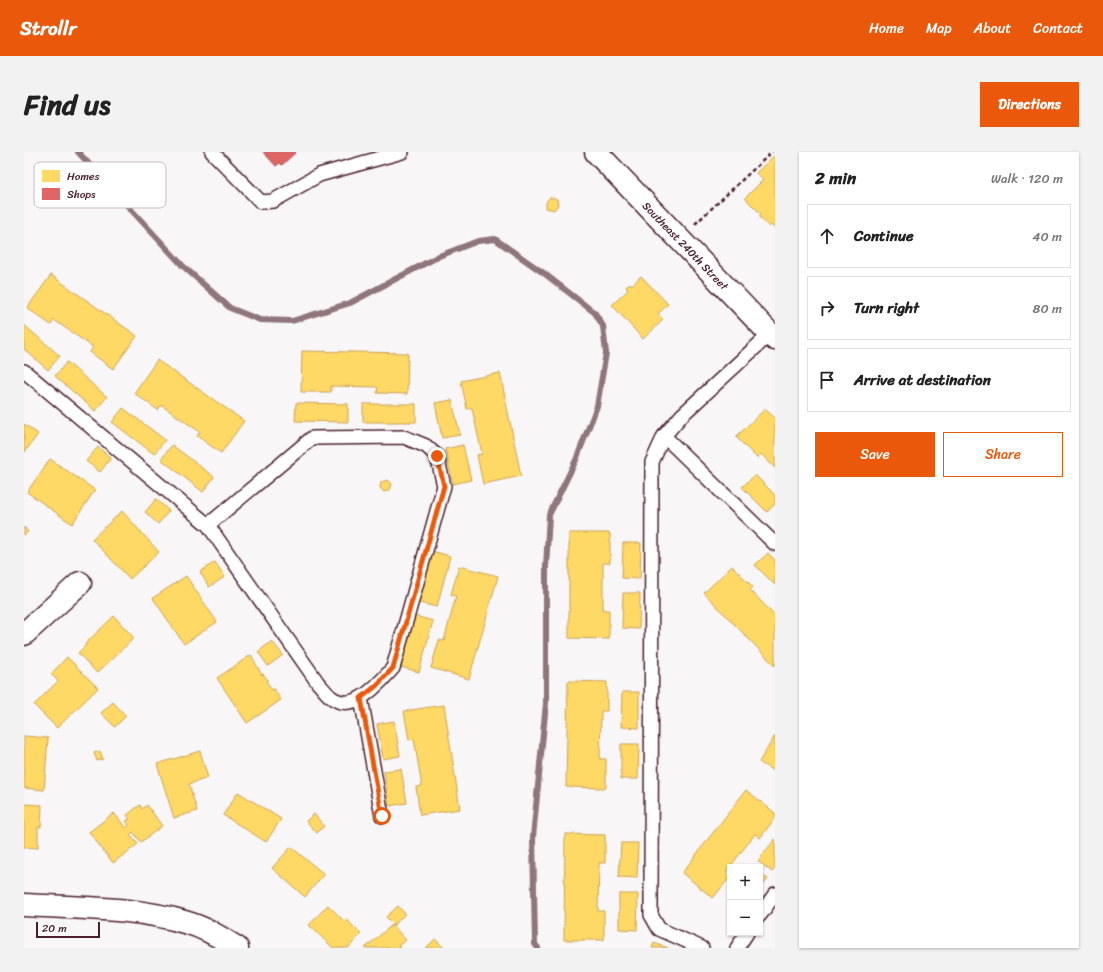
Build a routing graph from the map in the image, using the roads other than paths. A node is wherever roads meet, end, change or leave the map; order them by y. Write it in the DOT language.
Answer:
graph roads {
  1 [pos="212,152"];
  2 [pos="402,152"];
  3 [pos="596,152"];
  4 [pos="772,337"];
  5 [pos="24,371"];
  6 [pos="664,436"];
  7 [pos="208,525"];
  8 [pos="775,544"];
  9 [pos="80,583"];
  10 [pos="24,634"];
  11 [pos="361,698"];
  12 [pos="382,816"];
  13 [pos="775,894"];
  14 [pos="24,905"];
  15 [pos="763,911"];
  16 [pos="745,936"];
  17 [pos="237,948"];
  18 [pos="702,948"];
  19 [pos="737,948"];
  1 -- 2 [label="lane"];
  3 -- 4 [label="street, Southeast 240th Street"];
  4 -- 6 [label="lane"];
  5 -- 7 [label="lane"];
  6 -- 8 [label="lane"];
  6 -- 18 [label="lane"];
  7 -- 11 [label="lane"];
  7 -- 11 [label="lane"];
  9 -- 10 [label="street"];
  11 -- 12 [label="lane"];
  13 -- 15 [label="lane"];
  14 -- 17 [label="street"];
  16 -- 19 [label="lane"];
}
